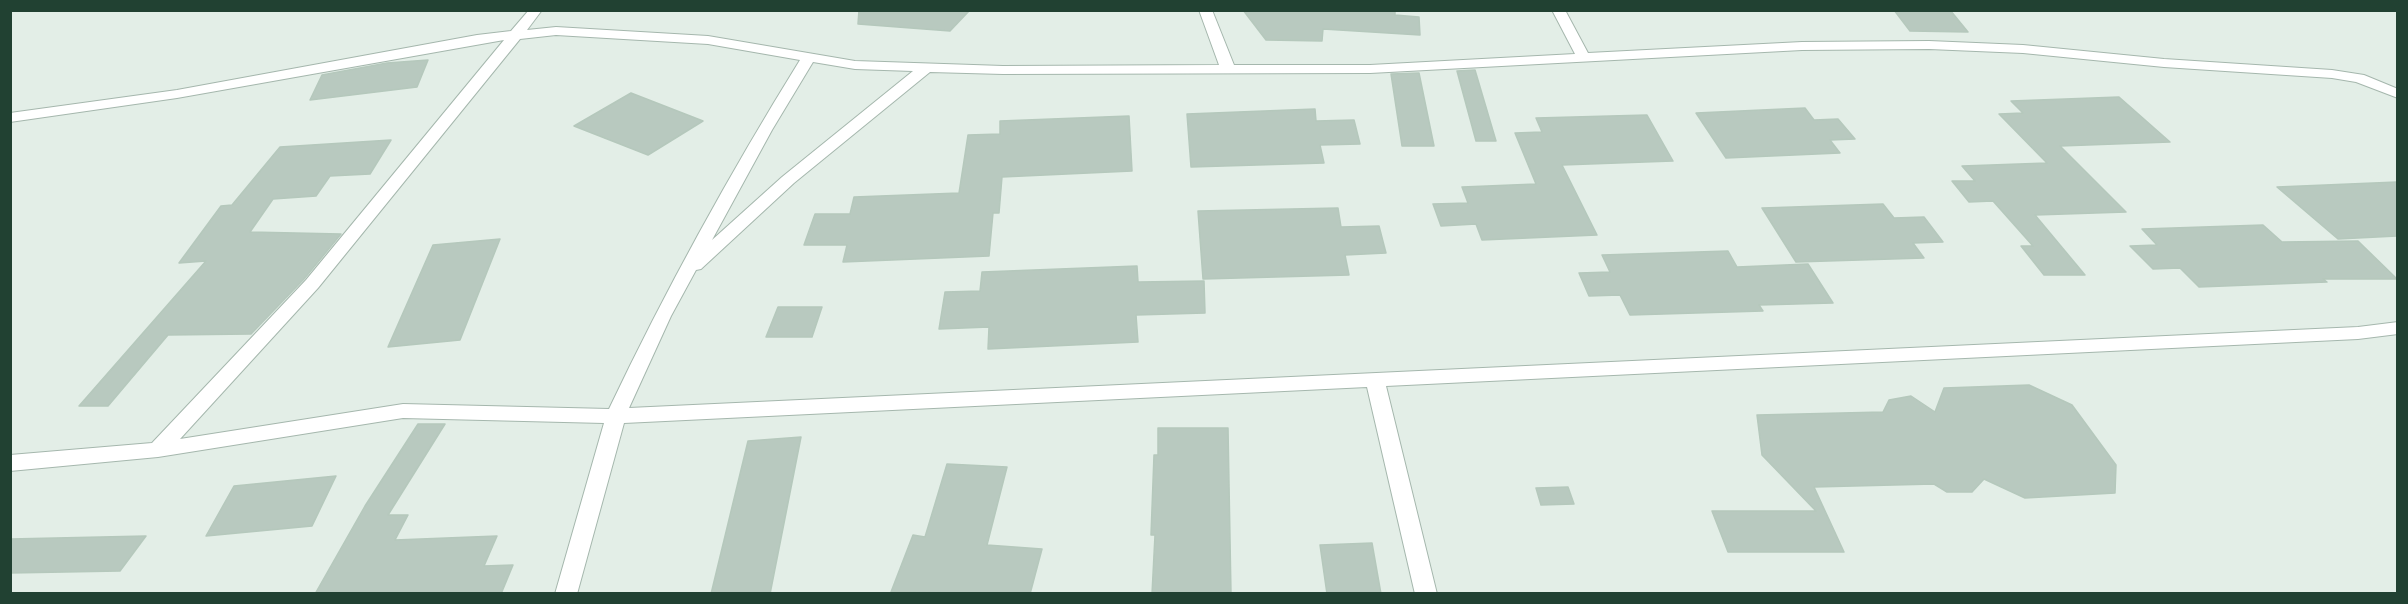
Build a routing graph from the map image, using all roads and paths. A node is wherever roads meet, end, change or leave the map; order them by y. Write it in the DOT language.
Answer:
graph roads {
  1 [pos="536,10"];
  2 [pos="1205,10"];
  3 [pos="1558,10"];
  4 [pos="516,34"];
  5 [pos="808,58"];
  6 [pos="1584,58"];
  7 [pos="927,68"];
  8 [pos="1228,69"];
  9 [pos="2397,94"];
  10 [pos="10,118"];
  11 [pos="685,275"];
  12 [pos="2397,328"];
  13 [pos="1376,380"];
  14 [pos="616,416"];
  15 [pos="158,450"];
  16 [pos="10,463"];
  17 [pos="566,594"];
  18 [pos="1426,594"];
  1 -- 4 [label="street"];
  2 -- 8 [label="street"];
  3 -- 6 [label="street"];
  4 -- 5 [label="street"];
  4 -- 10 [label="street"];
  4 -- 15 [label="street"];
  5 -- 7 [label="street"];
  5 -- 11 [label="street"];
  6 -- 8 [label="street"];
  6 -- 9 [label="street"];
  7 -- 8 [label="street"];
  7 -- 11 [label="street"];
  11 -- 14 [label="street"];
  12 -- 13 [label="street"];
  13 -- 14 [label="street"];
  13 -- 18 [label="street"];
  14 -- 15 [label="street"];
  14 -- 17 [label="street"];
  15 -- 16 [label="street"];
}
